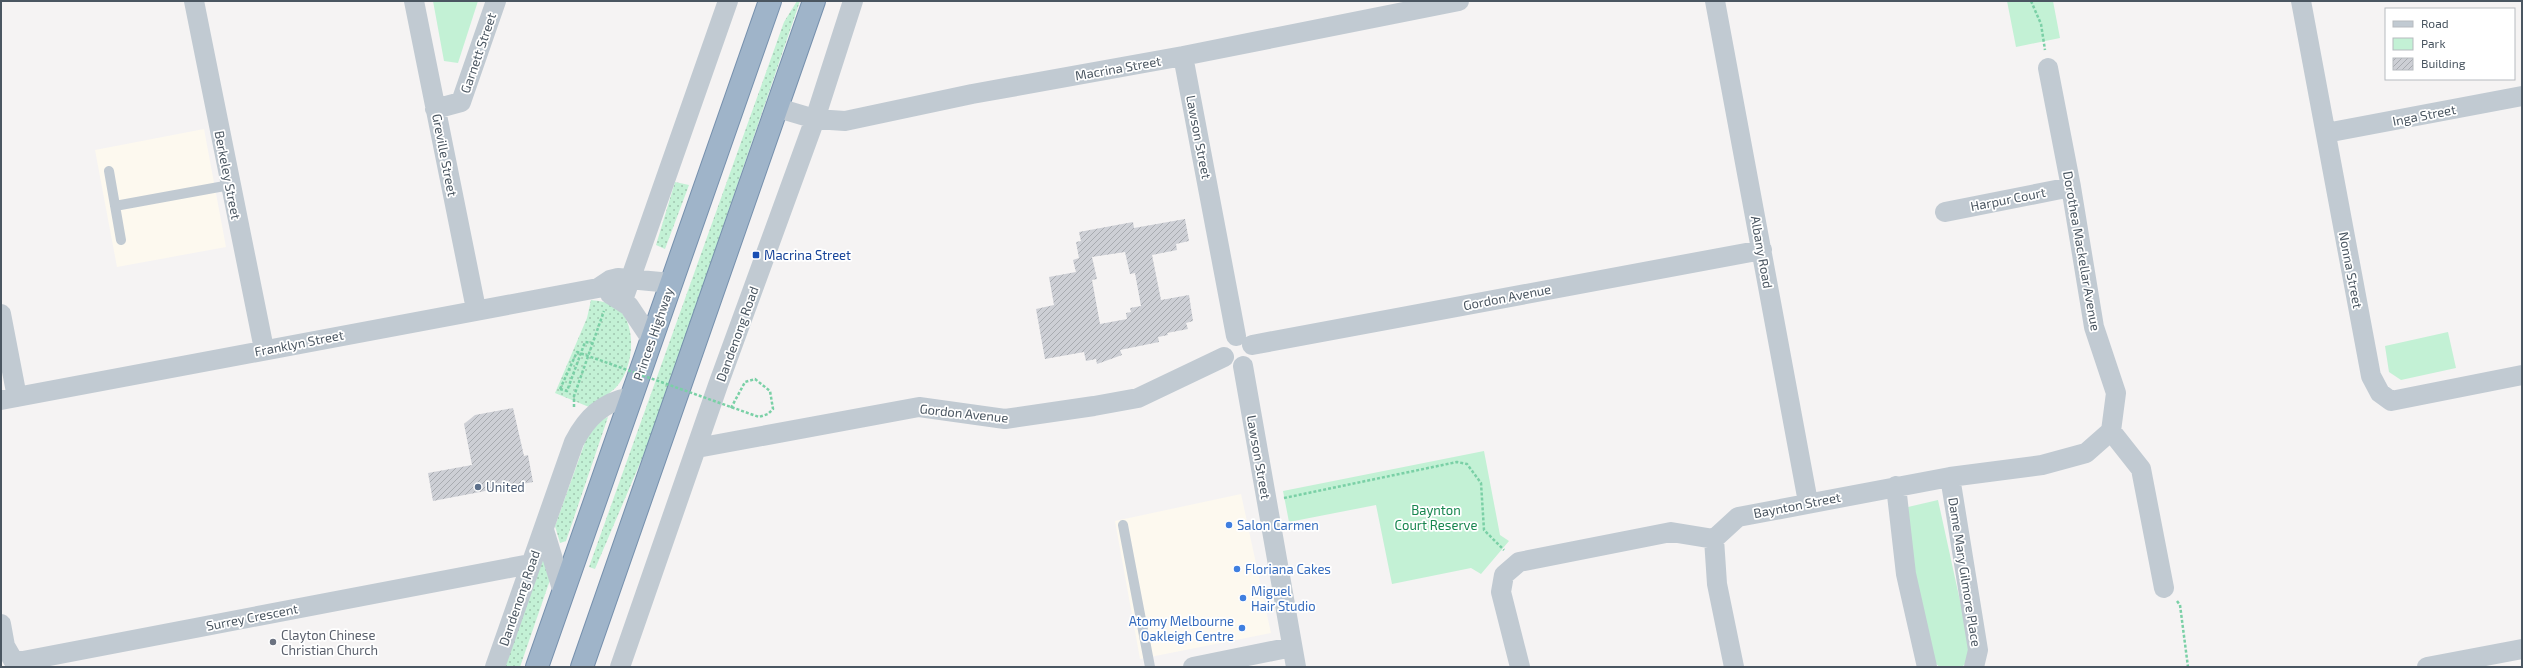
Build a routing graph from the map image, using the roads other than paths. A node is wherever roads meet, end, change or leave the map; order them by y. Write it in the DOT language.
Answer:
graph roads {
  1 [pos="194,1"];
  2 [pos="414,1"];
  3 [pos="496,1"];
  4 [pos="728,1"];
  5 [pos="770,1"];
  6 [pos="814,1"];
  7 [pos="853,1"];
  8 [pos="1459,1"];
  9 [pos="1715,1"];
  10 [pos="2301,1"];
  11 [pos="1183,56"];
  12 [pos="2048,68"];
  13 [pos="2522,96"];
  14 [pos="778,108"];
  15 [pos="435,109"];
  16 [pos="815,119"];
  17 [pos="2326,133"];
  18 [pos="108,171"];
  19 [pos="230,185"];
  20 [pos="2071,187"];
  21 [pos="115,206"];
  22 [pos="1945,212"];
  23 [pos="122,240"];
  24 [pos="1762,250"];
  25 [pos="630,279"];
  26 [pos="671,283"];
  27 [pos="598,288"];
  28 [pos="614,304"];
  29 [pos="476,309"];
  30 [pos="1,314"];
  31 [pos="651,339"];
  32 [pos="1244,340"];
  33 [pos="264,349"];
  34 [pos="1224,357"];
  35 [pos="1243,366"];
  36 [pos="2522,375"];
  37 [pos="631,397"];
  38 [pos="9,398"];
  39 [pos="2111,431"];
  40 [pos="697,448"];
  41 [pos="1950,477"];
  42 [pos="1896,486"];
  43 [pos="1808,502"];
  44 [pos="1123,525"];
  45 [pos="544,530"];
  46 [pos="1714,539"];
  47 [pos="530,564"];
  48 [pos="2164,588"];
  49 [pos="564,592"];
  50 [pos="1,624"];
  51 [pos="1292,647"];
  52 [pos="2522,649"];
  53 [pos="495,667"];
  54 [pos="537,667"];
  55 [pos="582,667"];
  56 [pos="620,667"];
  57 [pos="1150,667"];
  58 [pos="1193,667"];
  59 [pos="1296,667"];
  60 [pos="1520,667"];
  61 [pos="1734,667"];
  62 [pos="1927,667"];
  63 [pos="1974,667"];
  64 [pos="2427,667"];
  1 -- 19 [label="street, Berkeley Street"];
  2 -- 15 [label="street, Greville Street"];
  3 -- 15 [label="street, Garnett Street"];
  4 -- 25 [label="street"];
  5 -- 26 [label="highway, Princes Highway"];
  6 -- 14 [label="highway"];
  7 -- 16 [label="street, Dandenong Road"];
  8 -- 11 [label="street, Macrina Street"];
  9 -- 24 [label="street, Albany Road"];
  10 -- 17 [label="street, Nonna Street"];
  11 -- 16 [label="street, Macrina Street"];
  11 -- 32 [label="street, Lawson Street"];
  12 -- 20 [label="street, Dorothea Mackellar Avenue"];
  13 -- 17 [label="street, Inga Street"];
  14 -- 16 [label="street, Macrina Street"];
  14 -- 55 [label="highway"];
  15 -- 29 [label="street, Greville Street"];
  16 -- 40 [label="street, Dandenong Road"];
  17 -- 36 [label="street, Nonna Street"];
  18 -- 21 [label="lane"];
  19 -- 21 [label="lane"];
  19 -- 33 [label="street, Berkeley Street"];
  20 -- 22 [label="street, Harpur Court"];
  20 -- 39 [label="street, Dorothea Mackellar Avenue"];
  21 -- 23 [label="lane"];
  24 -- 32 [label="street, Gordon Avenue"];
  24 -- 43 [label="street, Albany Road"];
  25 -- 26 [label="street, Franklyn Street"];
  25 -- 27 [label="street, Franklyn Street"];
  25 -- 28 [label="street"];
  26 -- 31 [label="highway, Princes Highway"];
  27 -- 28 [label="street"];
  27 -- 29 [label="street, Franklyn Street"];
  28 -- 31 [label="street"];
  29 -- 33 [label="street, Franklyn Street"];
  30 -- 38 [label="street"];
  31 -- 37 [label="highway, Princes Highway"];
  32 -- 34 [label="street"];
  32 -- 35 [label="street"];
  33 -- 38 [label="street, Franklyn Street"];
  34 -- 35 [label="street"];
  34 -- 40 [label="street, Gordon Avenue"];
  35 -- 51 [label="street, Lawson Street"];
  37 -- 45 [label="street, Dandenong Road"];
  37 -- 49 [label="highway, Princes Highway"];
  39 -- 41 [label="street, Baynton Street"];
  39 -- 48 [label="street"];
  40 -- 56 [label="street, Dandenong Road"];
  41 -- 42 [label="street, Baynton Street"];
  41 -- 63 [label="street, Dame Mary Gilmore Place"];
  42 -- 43 [label="street, Baynton Street"];
  42 -- 62 [label="street"];
  43 -- 46 [label="street, Baynton Street"];
  44 -- 57 [label="lane"];
  45 -- 47 [label="street, Dandenong Road"];
  45 -- 49 [label="street, Dandenong Road"];
  46 -- 60 [label="street"];
  46 -- 61 [label="street"];
  47 -- 50 [label="street, Surrey Crescent"];
  47 -- 53 [label="street, Dandenong Road"];
  49 -- 54 [label="highway, Princes Highway"];
  51 -- 58 [label="street"];
  51 -- 59 [label="street, Lawson Street"];
  52 -- 64 [label="street"];
}
